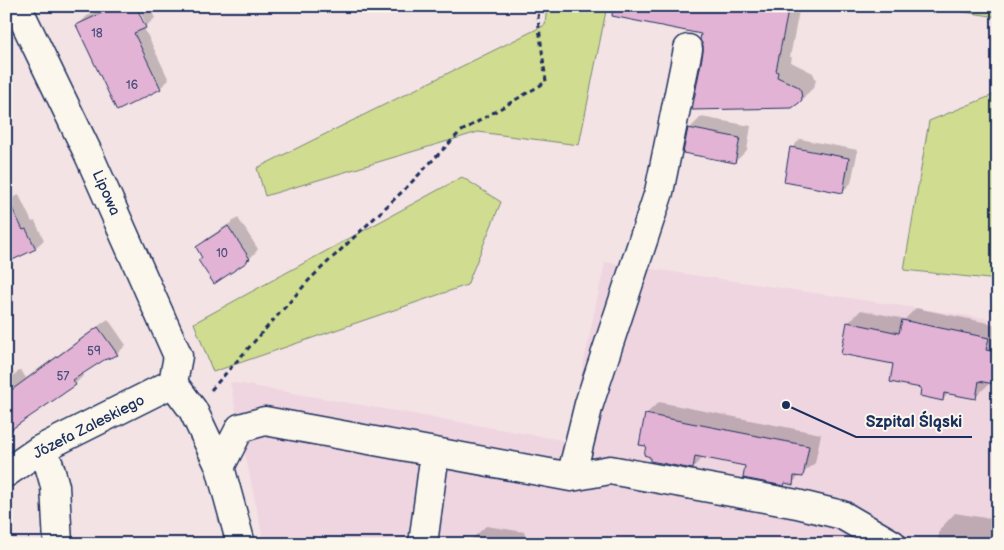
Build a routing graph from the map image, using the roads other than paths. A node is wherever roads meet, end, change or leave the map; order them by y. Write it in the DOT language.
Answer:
graph roads {
  1 [pos="17,6"];
  2 [pos="688,49"];
  3 [pos="173,383"];
  4 [pos="39,450"];
  5 [pos="435,452"];
  6 [pos="220,467"];
  7 [pos="6,473"];
  8 [pos="571,477"];
  9 [pos="58,544"];
  10 [pos="241,544"];
  11 [pos="423,544"];
  12 [pos="892,544"];
  1 -- 3 [label="street, Lipowa"];
  2 -- 8 [label="street"];
  3 -- 4 [label="street, Józefa Zaleskiego"];
  3 -- 6 [label="street"];
  4 -- 7 [label="street, Józefa Zaleskiego"];
  4 -- 9 [label="street"];
  5 -- 6 [label="street"];
  5 -- 8 [label="street"];
  5 -- 11 [label="street"];
  6 -- 10 [label="street"];
  8 -- 12 [label="street"];
}
